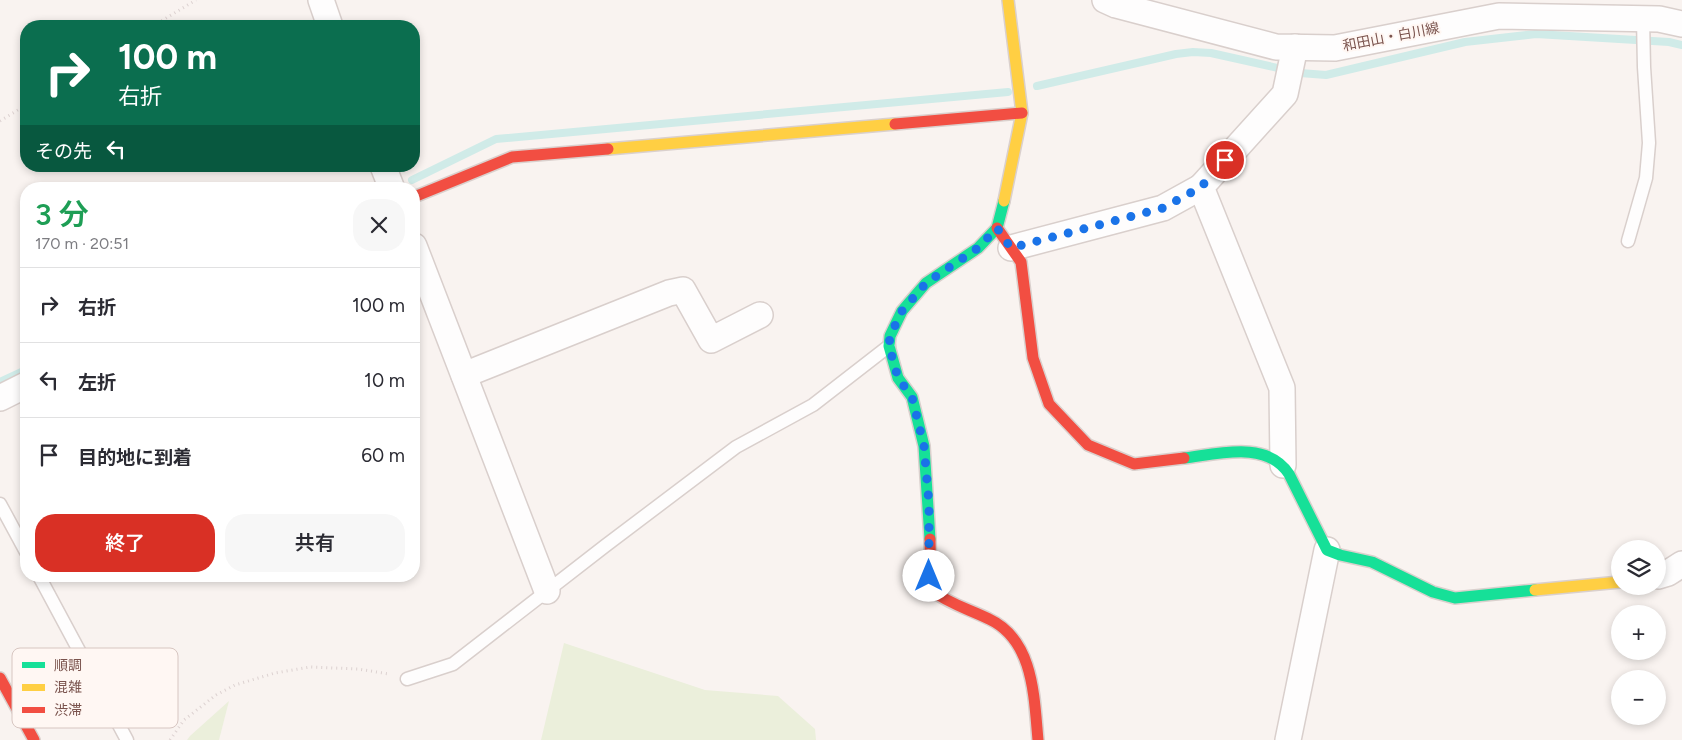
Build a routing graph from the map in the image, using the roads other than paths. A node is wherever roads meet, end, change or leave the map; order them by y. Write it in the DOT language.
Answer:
graph roads {
  1 [pos="321,0"];
  2 [pos="1008,0"];
  3 [pos="1105,0"];
  4 [pos="1657,17"];
  5 [pos="328,20"];
  6 [pos="1294,50"];
  7 [pos="1022,113"];
  8 [pos="1201,187"];
  9 [pos="420,195"];
  10 [pos="997,228"];
  11 [pos="1628,241"];
  12 [pos="1011,248"];
  13 [pos="420,261"];
  14 [pos="760,315"];
  15 [pos="889,346"];
  16 [pos="464,375"];
  17 [pos="20,388"];
  18 [pos="0,398"];
  19 [pos="1283,465"];
  20 [pos="0,504"];
  21 [pos="20,541"];
  22 [pos="1327,550"];
  23 [pos="1682,564"];
  24 [pos="1666,574"];
  25 [pos="42,582"];
  26 [pos="1611,583"];
  27 [pos="547,591"];
  28 [pos="78,648"];
  29 [pos="0,678"];
  30 [pos="407,679"];
  31 [pos="12,700"];
  32 [pos="27,728"];
  33 [pos="121,728"];
  34 [pos="34,740"];
  35 [pos="127,740"];
  36 [pos="1038,740"];
  37 [pos="1288,740"];
  1 -- 5 [label="street"];
  2 -- 7 [label="street"];
  3 -- 6 [label="street, 和田山・白川線"];
  4 -- 6 [label="street, 和田山・白川線"];
  4 -- 11 [label="lane"];
  6 -- 8 [label="street"];
  7 -- 9 [label="street"];
  7 -- 10 [label="street"];
  8 -- 12 [label="street"];
  8 -- 19 [label="street"];
  10 -- 12 [label="street"];
  10 -- 15 [label="street"];
  12 -- 19 [label="street"];
  13 -- 16 [label="street"];
  14 -- 16 [label="street"];
  15 -- 27 [label="lane"];
  15 -- 36 [label="street"];
  16 -- 27 [label="street"];
  17 -- 18 [label="street"];
  19 -- 22 [label="street"];
  20 -- 21 [label="lane"];
  22 -- 26 [label="street"];
  22 -- 37 [label="street"];
  23 -- 24 [label="street"];
  25 -- 28 [label="lane"];
  27 -- 30 [label="lane"];
  29 -- 31 [label="street"];
  32 -- 34 [label="street"];
  33 -- 35 [label="lane"];
}
